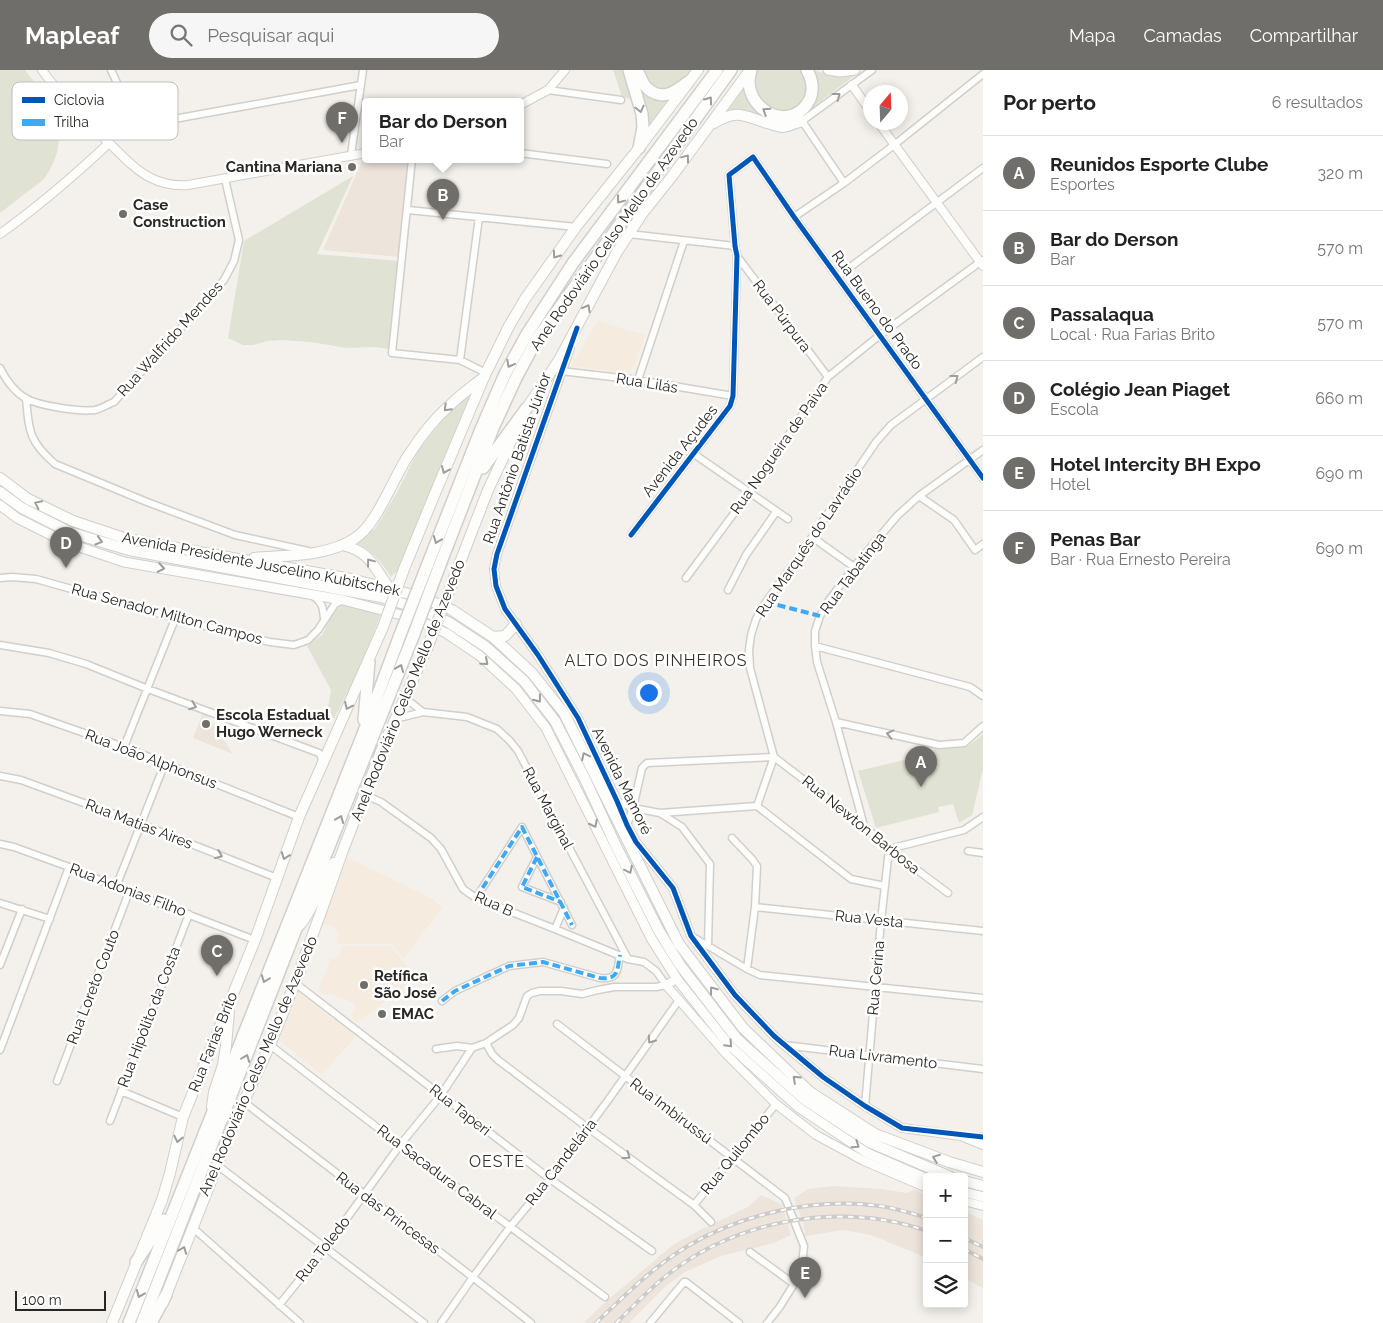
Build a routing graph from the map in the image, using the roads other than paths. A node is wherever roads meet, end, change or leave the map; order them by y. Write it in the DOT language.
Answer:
graph roads {
  1 [pos="42,70"];
  2 [pos="111,70"];
  3 [pos="363,70"];
  4 [pos="565,70"];
  5 [pos="629,70"];
  6 [pos="638,70"];
  7 [pos="698,70"];
  8 [pos="717,70"];
  9 [pos="731,70"];
  10 [pos="750,70"];
  11 [pos="807,70"];
  12 [pos="828,70"];
  13 [pos="855,70"];
  14 [pos="872,70"];
  15 [pos="983,74"];
  16 [pos="51,82"];
  17 [pos="117,82"];
  18 [pos="688,82"];
  19 [pos="852,85"];
  20 [pos="361,86"];
  21 [pos="548,90"];
  22 [pos="621,100"];
  23 [pos="863,102"];
  24 [pos="524,103"];
  25 [pos="178,118"];
  26 [pos="802,122"];
  27 [pos="709,126"];
  28 [pos="884,130"];
  29 [pos="106,140"];
  30 [pos="894,145"];
  31 [pos="639,148"];
  32 [pos="362,154"];
  33 [pos="524,154"];
  34 [pos="352,155"];
  35 [pos="412,163"];
  36 [pos="607,164"];
  37 [pos="983,168"];
  38 [pos="225,179"];
  39 [pos="844,182"];
  40 [pos="936,203"];
  41 [pos="408,210"];
  42 [pos="479,217"];
  43 [pos="794,217"];
  44 [pos="576,227"];
  45 [pos="0,234"];
  46 [pos="629,234"];
  47 [pos="684,241"];
  48 [pos="735,246"];
  49 [pos="737,256"];
  50 [pos="982,263"];
  51 [pos="837,277"];
  52 [pos="577,328"];
  53 [pos="880,335"];
  54 [pos="983,357"];
  55 [pos="460,360"];
  56 [pos="0,368"];
  57 [pos="562,371"];
  58 [pos="485,375"];
  59 [pos="828,377"];
  60 [pos="638,380"];
  61 [pos="733,396"];
  62 [pos="26,398"];
  63 [pos="926,399"];
  64 [pos="526,409"];
  65 [pos="983,450"];
  66 [pos="694,454"];
  67 [pos="970,460"];
  68 [pos="0,478"];
  69 [pos="983,478"];
  70 [pos="0,492"];
  71 [pos="749,493"];
  72 [pos="919,496"];
  73 [pos="466,498"];
  74 [pos="0,505"];
  75 [pos="776,512"];
  76 [pos="788,519"];
  77 [pos="631,535"];
  78 [pos="812,537"];
  79 [pos="983,544"];
  80 [pos="342,546"];
  81 [pos="315,553"];
  82 [pos="236,559"];
  83 [pos="854,567"];
  84 [pos="0,578"];
  85 [pos="686,578"];
  86 [pos="390,589"];
  87 [pos="728,590"];
  88 [pos="312,595"];
  89 [pos="343,600"];
  90 [pos="174,619"];
  91 [pos="324,620"];
  92 [pos="516,624"];
  93 [pos="383,627"];
  94 [pos="493,637"];
  95 [pos="0,645"];
  96 [pos="814,646"];
  97 [pos="369,662"];
  98 [pos="148,689"];
  99 [pos="983,696"];
  100 [pos="405,698"];
  101 [pos="0,712"];
  102 [pos="423,712"];
  103 [pos="395,719"];
  104 [pos="836,722"];
  105 [pos="983,726"];
  106 [pos="363,734"];
  107 [pos="124,747"];
  108 [pos="774,757"];
  109 [pos="165,763"];
  110 [pos="322,764"];
  111 [pos="0,776"];
  112 [pos="364,795"];
  113 [pos="617,801"];
  114 [pos="757,806"];
  115 [pos="633,808"];
  116 [pos="660,813"];
  117 [pos="299,817"];
  118 [pos="983,817"];
  119 [pos="141,824"];
  120 [pos="627,825"];
  121 [pos="864,826"];
  122 [pos="732,838"];
  123 [pos="0,844"];
  124 [pos="889,849"];
  125 [pos="343,850"];
  126 [pos="968,851"];
  127 [pos="983,853"];
  128 [pos="537,857"];
  129 [pos="68,867"];
  130 [pos="277,878"];
  131 [pos="885,886"];
  132 [pos="116,887"];
  133 [pos="130,892"];
  134 [pos="948,894"];
  135 [pos="476,898"];
  136 [pos="0,903"];
  137 [pos="562,905"];
  138 [pos="755,907"];
  139 [pos="22,909"];
  140 [pos="189,914"];
  141 [pos="50,919"];
  142 [pos="881,921"];
  143 [pos="572,925"];
  144 [pos="555,929"];
  145 [pos="288,931"];
  146 [pos="983,931"];
  147 [pos="690,936"];
  148 [pos="255,940"];
  149 [pos="708,946"];
  150 [pos="620,955"];
  151 [pos="628,959"];
  152 [pos="0,965"];
  153 [pos="748,969"];
  154 [pos="677,979"];
  155 [pos="295,983"];
  156 [pos="666,985"];
  157 [pos="875,987"];
  158 [pos="231,998"];
  159 [pos="983,998"];
  160 [pos="679,1000"];
  161 [pos="442,1001"];
  162 [pos="557,1024"];
  163 [pos="486,1043"];
  164 [pos="270,1045"];
  165 [pos="784,1045"];
  166 [pos="472,1048"];
  167 [pos="436,1049"];
  168 [pos="0,1050"];
  169 [pos="869,1055"];
  170 [pos="983,1069"];
  171 [pos="626,1076"];
  172 [pos="58,1081"];
  173 [pos="121,1091"];
  174 [pos="441,1095"];
  175 [pos="244,1102"];
  176 [pos="776,1104"];
  177 [pos="866,1106"];
  178 [pos="183,1117"];
  179 [pos="211,1117"];
  180 [pos="110,1121"];
  181 [pos="588,1128"];
  182 [pos="961,1136"];
  183 [pos="983,1137"];
  184 [pos="400,1145"];
  185 [pos="983,1145"];
  186 [pos="732,1157"];
  187 [pos="217,1165"];
  188 [pos="983,1172"];
  189 [pos="941,1173"];
  190 [pos="923,1177"];
  191 [pos="550,1178"];
  192 [pos="968,1181"];
  193 [pos="923,1186"];
  194 [pos="983,1186"];
  195 [pos="968,1193"];
  196 [pos="364,1195"];
  197 [pos="983,1197"];
  198 [pos="178,1200"];
  199 [pos="968,1201"];
  200 [pos="694,1205"];
  201 [pos="983,1206"];
  202 [pos="711,1222"];
  203 [pos="192,1227"];
  204 [pos="510,1227"];
  205 [pos="326,1247"];
  206 [pos="652,1251"];
  207 [pos="750,1252"];
  208 [pos="136,1262"];
  209 [pos="473,1276"];
  210 [pos="794,1284"];
  211 [pos="166,1295"];
  212 [pos="605,1297"];
  213 [pos="279,1305"];
  214 [pos="112,1323"];
  215 [pos="129,1323"];
  216 [pos="142,1323"];
  217 [pos="151,1323"];
  218 [pos="157,1323"];
  219 [pos="300,1323"];
  220 [pos="424,1323"];
  221 [pos="441,1323"];
  222 [pos="531,1323"];
  223 [pos="650,1323"];
  224 [pos="739,1323"];
  225 [pos="767,1323"];
  1 -- 16 [label="street"];
  2 -- 17 [label="street"];
  3 -- 20 [label="street"];
  4 -- 21 [label="street"];
  5 -- 31 [label="highway, one-way"];
  6 -- 18 [label="highway"];
  7 -- 18 [label="main road, Anel Rodoviário Celso Mello de Azevedo"];
  8 -- 106 [label="highway, Anel Rodoviário Celso Mello de Azevedo, one-way, bridge"];
  73 -- 9 [label="highway, Anel Rodoviário Celso Mello de Azevedo, one-way"];
  11 -- 10 [label="highway, one-way"];
  10 -- 27 [label="main road, Anel Rodoviário Celso Mello de Azevedo"];
  12 -- 13 [label="main road"];
  14 -- 19 [label="street"];
  15 -- 30 [label="street"];
  18 -- 31 [label="main road, Anel Rodoviário Celso Mello de Azevedo"];
  19 -- 23 [label="street"];
  26 -- 19 [label="street, one-way"];
  20 -- 25 [label="street"];
  20 -- 34 [label="street"];
  21 -- 22 [label="street"];
  21 -- 24 [label="street"];
  26 -- 27 [label="main road"];
  26 -- 39 [label="street"];
  46 -- 27 [label="main road, Anel Rodoviário Celso Mello de Azevedo, one-way"];
  28 -- 30 [label="street"];
  29 -- 38 [label="street"];
  29 -- 45 [label="street"];
  30 -- 39 [label="street"];
  30 -- 40 [label="street"];
  31 -- 44 [label="main road, Anel Rodoviário Celso Mello de Azevedo"];
  32 -- 34 [label="street"];
  33 -- 36 [label="street"];
  34 -- 38 [label="street"];
  35 -- 41 [label="street"];
  37 -- 40 [label="street"];
  38 -- 62 [label="street, Rua Walfrido Mendes"];
  39 -- 43 [label="street"];
  40 -- 50 [label="street"];
  40 -- 51 [label="street"];
  41 -- 42 [label="street"];
  41 -- 55 [label="street"];
  42 -- 44 [label="street"];
  42 -- 55 [label="street"];
  43 -- 48 [label="street, Rua Bueno do Prado"];
  43 -- 51 [label="street, Rua Bueno do Prado"];
  44 -- 58 [label="main road, Anel Rodoviário Celso Mello de Azevedo, one-way"];
  46 -- 47 [label="street"];
  52 -- 46 [label="main road, Anel Rodoviário Celso Mello de Azevedo, one-way"];
  47 -- 48 [label="street"];
  47 -- 60 [label="street"];
  48 -- 49 [label="street"];
  49 -- 59 [label="street, Rua Púrpura"];
  49 -- 61 [label="street, Avenida Açudes"];
  50 -- 53 [label="street, Rua Nogueira de Paiva"];
  51 -- 53 [label="street, Rua Bueno do Prado"];
  52 -- 57 [label="street, Rua Antônio Batista Júnior"];
  52 -- 64 [label="main road, Anel Rodoviário Celso Mello de Azevedo"];
  53 -- 59 [label="street, Rua Nogueira de Paiva"];
  53 -- 63 [label="street, Rua Bueno do Prado"];
  63 -- 54 [label="street, Rua Marquês do Lavrádio, one-way"];
  55 -- 58 [label="street"];
  56 -- 62 [label="street, Rua Walfrido Mendes"];
  57 -- 60 [label="street, Rua Lilás"];
  57 -- 92 [label="street, Rua Antônio Batista Júnior"];
  58 -- 80 [label="main road, one-way"];
  58 -- 93 [label="main road, Anel Rodoviário Celso Mello de Azevedo, one-way, bridge"];
  59 -- 71 [label="street, Rua Nogueira de Paiva"];
  60 -- 61 [label="street, Rua Lilás"];
  61 -- 66 [label="street, Avenida Açudes"];
  62 -- 81 [label="street"];
  63 -- 67 [label="street, Rua Bueno do Prado"];
  63 -- 78 [label="street, Rua Marquês do Lavrádio"];
  64 -- 73 [label="highway"];
  64 -- 100 [label="main road, Anel Rodoviário Celso Mello de Azevedo, bridge"];
  65 -- 67 [label="street, Rua Tabatinga"];
  66 -- 71 [label="street"];
  66 -- 77 [label="street, Avenida Açudes"];
  67 -- 69 [label="street, Rua Bueno do Prado"];
  67 -- 72 [label="street, Rua Tabatinga"];
  82 -- 68 [label="main road, Avenida Presidente Juscelino Kubitschek, one-way"];
  70 -- 189 [label="main road, Avenida Presidente Juscelino Kubitschek, one-way"];
  71 -- 75 [label="street"];
  71 -- 85 [label="street, Rua Nogueira de Paiva"];
  72 -- 79 [label="street"];
  72 -- 83 [label="street, Rua Tabatinga"];
  145 -- 73 [label="highway, Anel Rodoviário Celso Mello de Azevedo, one-way, bridge"];
  74 -- 88 [label="main road, Avenida Presidente Juscelino Kubitschek, one-way"];
  75 -- 76 [label="street"];
  75 -- 87 [label="street"];
  78 -- 83 [label="street"];
  78 -- 108 [label="street, Rua Marquês do Lavrádio"];
  80 -- 81 [label="main road"];
  86 -- 80 [label="main road, one-way"];
  81 -- 82 [label="main road"];
  82 -- 86 [label="main road, Avenida Presidente Juscelino Kubitschek"];
  83 -- 96 [label="street, Rua Tabatinga"];
  84 -- 90 [label="street, Rua Senador Milton Campos"];
  86 -- 94 [label="main road, Avenida Presidente Juscelino Kubitschek"];
  88 -- 89 [label="main road, Avenida Presidente Juscelino Kubitschek"];
  88 -- 91 [label="street"];
  89 -- 91 [label="street, Rua Senador Milton Campos"];
  89 -- 154 [label="main road, Avenida Presidente Juscelino Kubitschek, one-way"];
  90 -- 91 [label="street, Rua Senador Milton Campos"];
  90 -- 98 [label="street"];
  92 -- 94 [label="main road"];
  92 -- 113 [label="street, Avenida Mamoré"];
  93 -- 97 [label="main road, Rua Farias Brito"];
  188 -- 94 [label="main road, Avenida Presidente Juscelino Kubitschek, one-way"];
  95 -- 98 [label="street"];
  96 -- 99 [label="street"];
  96 -- 104 [label="street, Rua Tabatinga"];
  97 -- 106 [label="highway"];
  97 -- 110 [label="main road, Rua Farias Brito, one-way"];
  98 -- 107 [label="street"];
  98 -- 110 [label="street, one-way"];
  100 -- 102 [label="street"];
  100 -- 103 [label="main road, Anel Rodoviário Celso Mello de Azevedo"];
  101 -- 107 [label="street, Rua João Alphonsus"];
  102 -- 103 [label="street, Rua Marginal"];
  102 -- 151 [label="street, Rua Marginal"];
  103 -- 112 [label="main road, Anel Rodoviário Celso Mello de Azevedo"];
  105 -- 104 [label="street, one-way"];
  104 -- 121 [label="street, Rua Tabatinga"];
  106 -- 145 [label="highway, Anel Rodoviário Celso Mello de Azevedo"];
  107 -- 109 [label="street, Rua João Alphonsus"];
  108 -- 114 [label="street"];
  108 -- 115 [label="street"];
  108 -- 121 [label="street, Rua Newton Barbosa"];
  109 -- 117 [label="street, Rua João Alphonsus"];
  109 -- 119 [label="street"];
  110 -- 117 [label="main road, Rua Farias Brito"];
  111 -- 119 [label="street, Rua Matias Aires"];
  112 -- 125 [label="main road, Anel Rodoviário Celso Mello de Azevedo"];
  112 -- 135 [label="street, Rua B"];
  113 -- 115 [label="street"];
  113 -- 120 [label="street, Avenida Mamoré"];
  114 -- 116 [label="street"];
  114 -- 131 [label="street"];
  115 -- 116 [label="street"];
  115 -- 120 [label="street"];
  116 -- 149 [label="street"];
  117 -- 130 [label="main road, Rua Farias Brito, one-way"];
  118 -- 124 [label="street"];
  119 -- 130 [label="street, Rua Matias Aires, one-way"];
  119 -- 132 [label="street"];
  120 -- 147 [label="street, Avenida Mamoré"];
  121 -- 124 [label="street, Rua Newton Barbosa"];
  122 -- 138 [label="street"];
  123 -- 129 [label="street, Rua Adonias Filho"];
  124 -- 131 [label="street, Rua Cerina"];
  124 -- 134 [label="street, Rua Newton Barbosa"];
  125 -- 145 [label="main road"];
  125 -- 155 [label="main road, Anel Rodoviário Celso Mello de Azevedo"];
  126 -- 127 [label="street"];
  128 -- 135 [label="street"];
  128 -- 137 [label="street"];
  128 -- 137 [label="street"];
  129 -- 132 [label="street, Rua Adonias Filho"];
  129 -- 141 [label="street"];
  130 -- 148 [label="main road, Rua Farias Brito"];
  131 -- 142 [label="street, Rua Cerina"];
  132 -- 133 [label="street, Rua Adonias Filho"];
  133 -- 140 [label="street, Rua Adonias Filho"];
  133 -- 172 [label="street, Rua Loreto Couto"];
  135 -- 144 [label="street, Rua B"];
  136 -- 139 [label="street"];
  137 -- 143 [label="street"];
  137 -- 144 [label="street"];
  138 -- 142 [label="street, Rua Vesta"];
  138 -- 153 [label="street"];
  139 -- 141 [label="street"];
  139 -- 152 [label="street"];
  140 -- 148 [label="street, Rua Adonias Filho"];
  140 -- 173 [label="street, Rua Hipólito da Costa"];
  141 -- 168 [label="street"];
  142 -- 146 [label="street, Rua Vesta"];
  142 -- 157 [label="street, Rua Cerina"];
  144 -- 150 [label="street, Rua B"];
  145 -- 179 [label="highway, Anel Rodoviário Celso Mello de Azevedo, one-way"];
  216 -- 145 [label="highway, Anel Rodoviário Celso Mello de Azevedo, one-way"];
  147 -- 149 [label="street"];
  147 -- 165 [label="street, Avenida Mamoré"];
  148 -- 158 [label="main road, Rua Farias Brito"];
  149 -- 153 [label="street"];
  150 -- 151 [label="street, Rua B"];
  150 -- 161 [label="street"];
  151 -- 156 [label="street, Rua B"];
  153 -- 157 [label="street"];
  154 -- 156 [label="street"];
  154 -- 190 [label="main road, Avenida Presidente Juscelino Kubitschek, one-way"];
  155 -- 164 [label="main road, Anel Rodoviário Celso Mello de Azevedo"];
  155 -- 174 [label="street, Rua Taperi"];
  156 -- 160 [label="street"];
  156 -- 163 [label="street"];
  157 -- 159 [label="street"];
  157 -- 169 [label="street, Rua Cerina"];
  158 -- 178 [label="main road, Rua Farias Brito"];
  158 -- 179 [label="main road"];
  160 -- 171 [label="street, Rua Candelária, one-way"];
  160 -- 176 [label="street"];
  162 -- 171 [label="street, Rua Imbirussú"];
  163 -- 166 [label="street"];
  163 -- 181 [label="street"];
  164 -- 175 [label="main road, Anel Rodoviário Celso Mello de Azevedo"];
  164 -- 184 [label="street, Rua Sacadura Cabral"];
  165 -- 169 [label="street, Rua Livramento"];
  165 -- 177 [label="street, Avenida Mamoré"];
  166 -- 167 [label="street"];
  166 -- 174 [label="street, Rua Toledo"];
  169 -- 170 [label="street, Rua Livramento"];
  169 -- 177 [label="street, Rua Cerina"];
  171 -- 181 [label="street, Rua Candelária"];
  171 -- 186 [label="street, Rua Imbirussú"];
  173 -- 178 [label="street"];
  173 -- 180 [label="street, Rua Hipólito da Costa"];
  174 -- 184 [label="street, Rua Toledo"];
  174 -- 191 [label="street, Rua Taperi"];
  175 -- 187 [label="main road, Anel Rodoviário Celso Mello de Azevedo"];
  175 -- 196 [label="street, Rua das Princesas"];
  176 -- 186 [label="street, Rua Quilombo"];
  176 -- 193 [label="street"];
  177 -- 182 [label="street, Avenida Mamoré"];
  178 -- 208 [label="main road, Rua Farias Brito, one-way"];
  179 -- 198 [label="highway, Anel Rodoviário Celso Mello de Azevedo"];
  181 -- 191 [label="street, Rua Candelária"];
  181 -- 200 [label="street, one-way"];
  182 -- 183 [label="street"];
  182 -- 185 [label="street"];
  184 -- 196 [label="street, Rua Toledo"];
  184 -- 204 [label="street, Rua Sacadura Cabral"];
  186 -- 200 [label="street, Rua Quilombo"];
  186 -- 210 [label="street, Rua Imbirussú"];
  187 -- 203 [label="main road, Anel Rodoviário Celso Mello de Azevedo"];
  187 -- 205 [label="street"];
  191 -- 204 [label="street, Rua Candelária"];
  191 -- 206 [label="street, Rua Taperi"];
  192 -- 194 [label="main road"];
  195 -- 197 [label="main road"];
  196 -- 205 [label="street, Rua Toledo"];
  196 -- 209 [label="street, Rua das Princesas"];
  198 -- 208 [label="highway"];
  198 -- 215 [label="highway, Anel Rodoviário Celso Mello de Azevedo, one-way"];
  199 -- 201 [label="street"];
  200 -- 202 [label="street"];
  211 -- 203 [label="main road, Anel Rodoviário Celso Mello de Azevedo, one-way"];
  203 -- 213 [label="street"];
  204 -- 209 [label="street, Rua Candelária"];
  204 -- 212 [label="street, Rua Sacadura Cabral"];
  205 -- 213 [label="street, Rua Toledo"];
  205 -- 220 [label="street"];
  207 -- 210 [label="street"];
  208 -- 214 [label="main road, Rua Farias Brito"];
  209 -- 221 [label="street, Rua Candelária"];
  209 -- 222 [label="street, Rua das Princesas"];
  210 -- 225 [label="street"];
  211 -- 217 [label="highway"];
  211 -- 218 [label="main road, Anel Rodoviário Celso Mello de Azevedo"];
  213 -- 219 [label="street"];
  223 -- 224 [label="street"];
}
